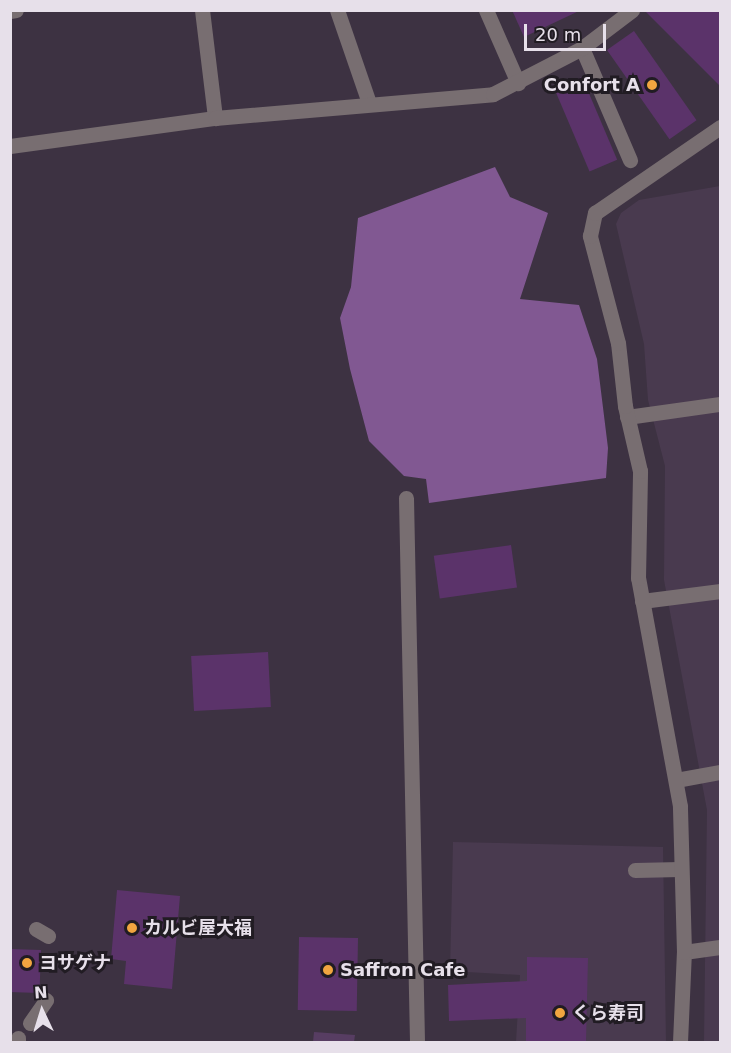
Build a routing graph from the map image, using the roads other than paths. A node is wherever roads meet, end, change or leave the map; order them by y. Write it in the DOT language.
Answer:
graph roads {
  1 [pos="16,10"];
  2 [pos="202,10"];
  3 [pos="337,10"];
  4 [pos="486,10"];
  5 [pos="632,10"];
  6 [pos="10,11"];
  7 [pos="582,48"];
  8 [pos="518,83"];
  9 [pos="369,103"];
  10 [pos="215,118"];
  11 [pos="720,127"];
  12 [pos="10,146"];
  13 [pos="630,160"];
  14 [pos="720,404"];
  15 [pos="627,417"];
  16 [pos="406,498"];
  17 [pos="720,591"];
  18 [pos="642,601"];
  19 [pos="720,772"];
  20 [pos="676,780"];
  21 [pos="680,869"];
  22 [pos="635,870"];
  23 [pos="720,947"];
  24 [pos="684,952"];
  25 [pos="46,1000"];
  26 [pos="30,1023"];
  27 [pos="417,1042"];
  28 [pos="680,1042"];
  1 -- 6 [label="street"];
  2 -- 10 [label="street"];
  3 -- 9 [label="street"];
  4 -- 8 [label="street"];
  5 -- 7 [label="street"];
  7 -- 8 [label="street"];
  7 -- 13 [label="street"];
  8 -- 9 [label="street"];
  9 -- 10 [label="street"];
  10 -- 12 [label="street"];
  11 -- 15 [label="street"];
  14 -- 15 [label="street"];
  15 -- 18 [label="street"];
  16 -- 27 [label="street"];
  17 -- 18 [label="street"];
  18 -- 20 [label="street"];
  19 -- 20 [label="street"];
  20 -- 21 [label="street"];
  21 -- 22 [label="street"];
  21 -- 24 [label="street"];
  23 -- 24 [label="street"];
  24 -- 28 [label="street"];
  25 -- 26 [label="street"];
}
